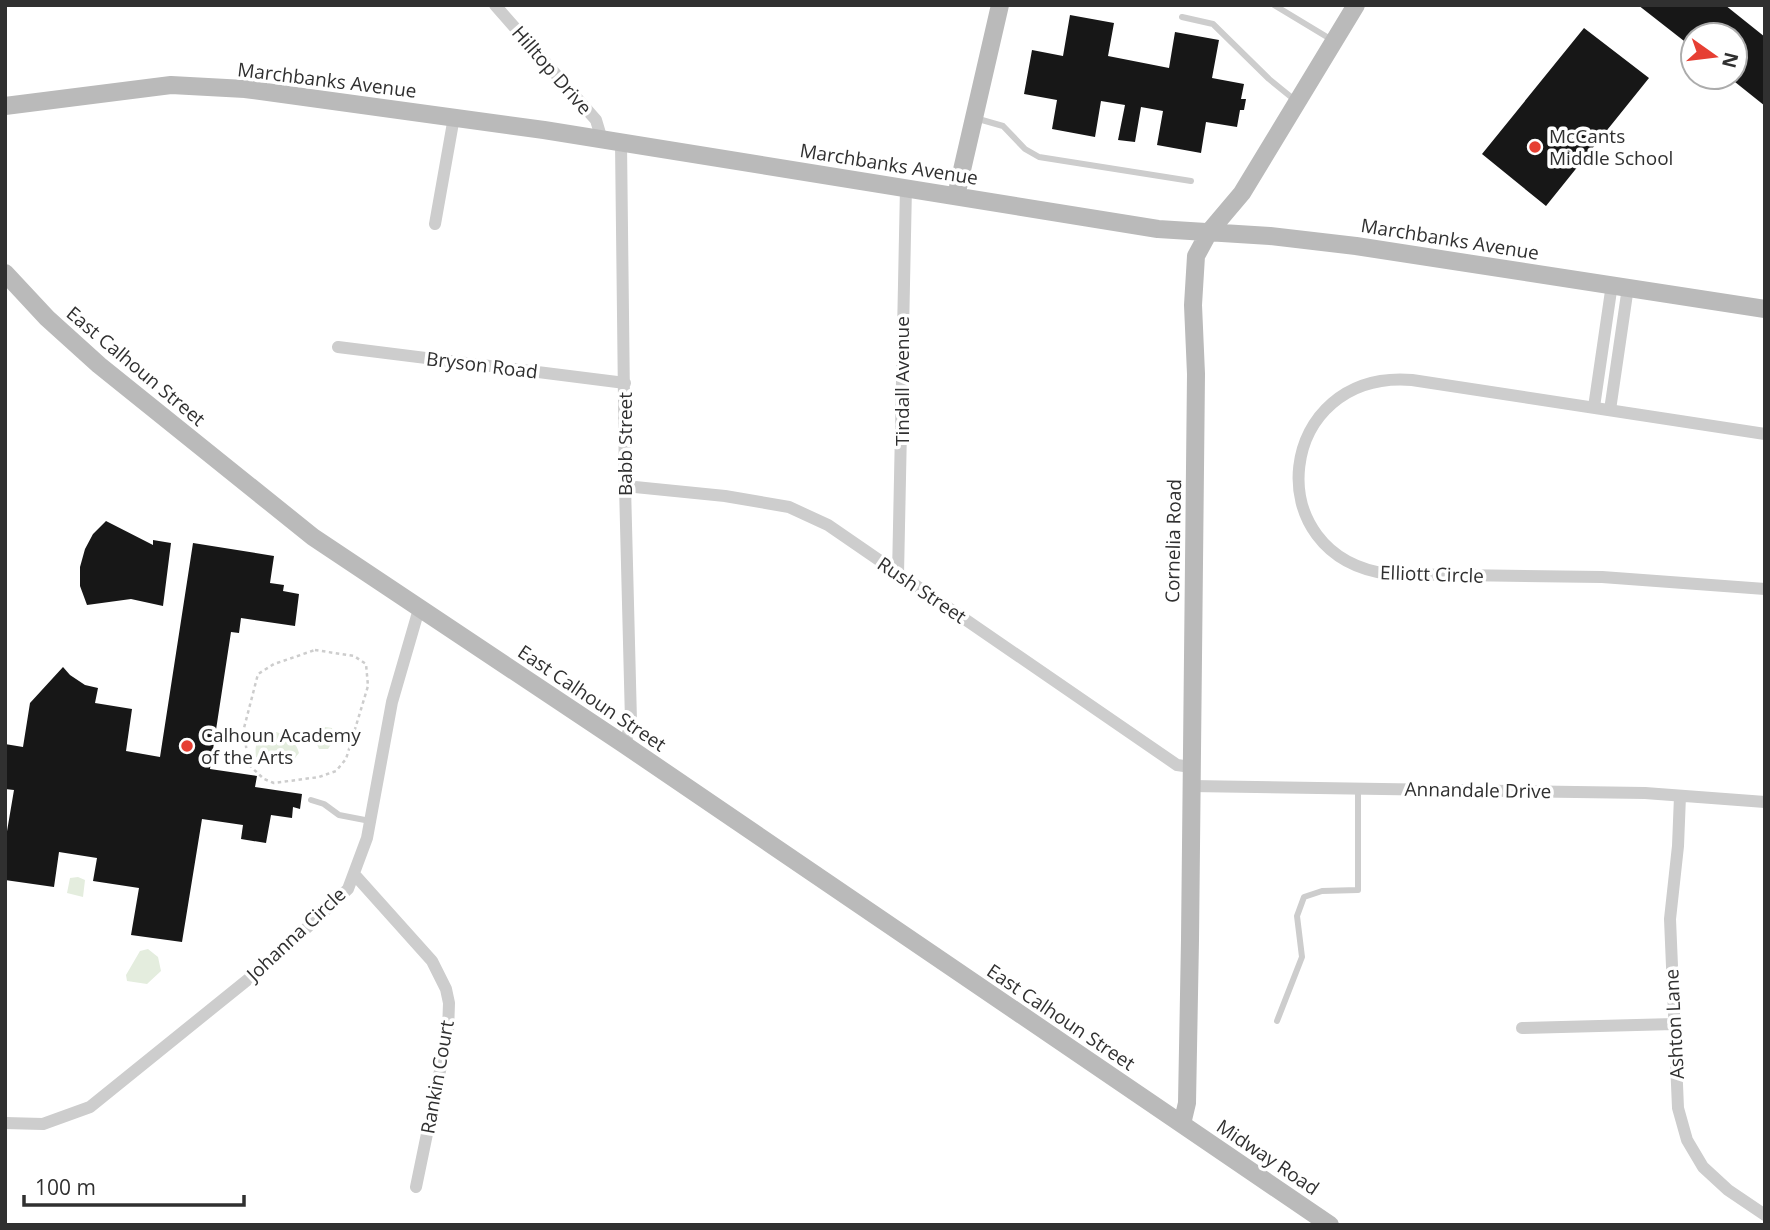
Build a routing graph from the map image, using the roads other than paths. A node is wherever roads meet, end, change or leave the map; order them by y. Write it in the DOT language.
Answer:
graph roads {
  1 [pos="495,5"];
  2 [pos="1000,5"];
  3 [pos="1274,5"];
  4 [pos="1356,5"];
  5 [pos="1182,17"];
  6 [pos="1334,42"];
  7 [pos="1297,102"];
  8 [pos="5,106"];
  9 [pos="454,117"];
  10 [pos="973,118"];
  11 [pos="602,140"];
  12 [pos="621,143"];
  13 [pos="1191,180"];
  14 [pos="906,187"];
  15 [pos="956,196"];
  16 [pos="435,224"];
  17 [pos="1209,232"];
  18 [pos="5,273"];
  19 [pos="1620,286"];
  20 [pos="1765,309"];
  21 [pos="338,347"];
  22 [pos="625,383"];
  23 [pos="1594,407"];
  24 [pos="1610,410"];
  25 [pos="1765,434"];
  26 [pos="625,486"];
  27 [pos="898,575"];
  28 [pos="1765,589"];
  29 [pos="419,608"];
  30 [pos="625,745"];
  31 [pos="1191,767"];
  32 [pos="1191,786"];
  33 [pos="1358,789"];
  34 [pos="1680,796"];
  35 [pos="311,800"];
  36 [pos="1765,802"];
  37 [pos="370,821"];
  38 [pos="354,874"];
  39 [pos="1277,1021"];
  40 [pos="1674,1024"];
  41 [pos="1522,1028"];
  42 [pos="5,1123"];
  43 [pos="1182,1124"];
  44 [pos="416,1187"];
  45 [pos="1765,1215"];
  46 [pos="1330,1225"];
  1 -- 11 [label="street, Hilltop Drive"];
  2 -- 10 [label="street"];
  3 -- 6 [label="lane"];
  4 -- 6 [label="street, Cornelia Road"];
  5 -- 7 [label="lane"];
  6 -- 7 [label="street, Cornelia Road"];
  7 -- 17 [label="street, Cornelia Road"];
  8 -- 9 [label="street, Marchbanks Avenue"];
  9 -- 11 [label="street, Marchbanks Avenue"];
  9 -- 16 [label="street"];
  10 -- 13 [label="lane"];
  10 -- 15 [label="street"];
  11 -- 12 [label="street, Marchbanks Avenue"];
  12 -- 14 [label="street, Marchbanks Avenue"];
  12 -- 22 [label="street, Babb Street"];
  14 -- 15 [label="street, Marchbanks Avenue"];
  14 -- 27 [label="street, Tindall Avenue"];
  15 -- 17 [label="street, Marchbanks Avenue"];
  17 -- 19 [label="street, Marchbanks Avenue"];
  17 -- 31 [label="street, Cornelia Road"];
  18 -- 29 [label="street, East Calhoun Street"];
  19 -- 20 [label="street, Marchbanks Avenue"];
  19 -- 23 [label="street"];
  19 -- 24 [label="street"];
  21 -- 22 [label="street, Bryson Road"];
  22 -- 26 [label="street, Babb Street"];
  23 -- 24 [label="street, Elliott Circle"];
  23 -- 28 [label="street, Elliott Circle"];
  24 -- 25 [label="street, Elliott Circle"];
  26 -- 27 [label="street, Rush Street"];
  26 -- 30 [label="street, Babb Street"];
  27 -- 31 [label="street, Rush Street"];
  29 -- 30 [label="street, East Calhoun Street"];
  29 -- 37 [label="street, Johanna Circle"];
  30 -- 43 [label="street, East Calhoun Street"];
  31 -- 32 [label="street, Cornelia Road"];
  32 -- 33 [label="street, Annandale Drive"];
  32 -- 43 [label="street, Cornelia Road"];
  33 -- 34 [label="street, Annandale Drive"];
  33 -- 39 [label="lane"];
  34 -- 36 [label="street, Annandale Drive"];
  34 -- 40 [label="street, Ashton Lane"];
  35 -- 37 [label="lane"];
  37 -- 38 [label="street, Johanna Circle"];
  38 -- 42 [label="street, Johanna Circle"];
  38 -- 44 [label="street, Rankin Court"];
  40 -- 41 [label="street"];
  40 -- 45 [label="street, Ashton Lane"];
  43 -- 46 [label="street, Midway Road"];
}
